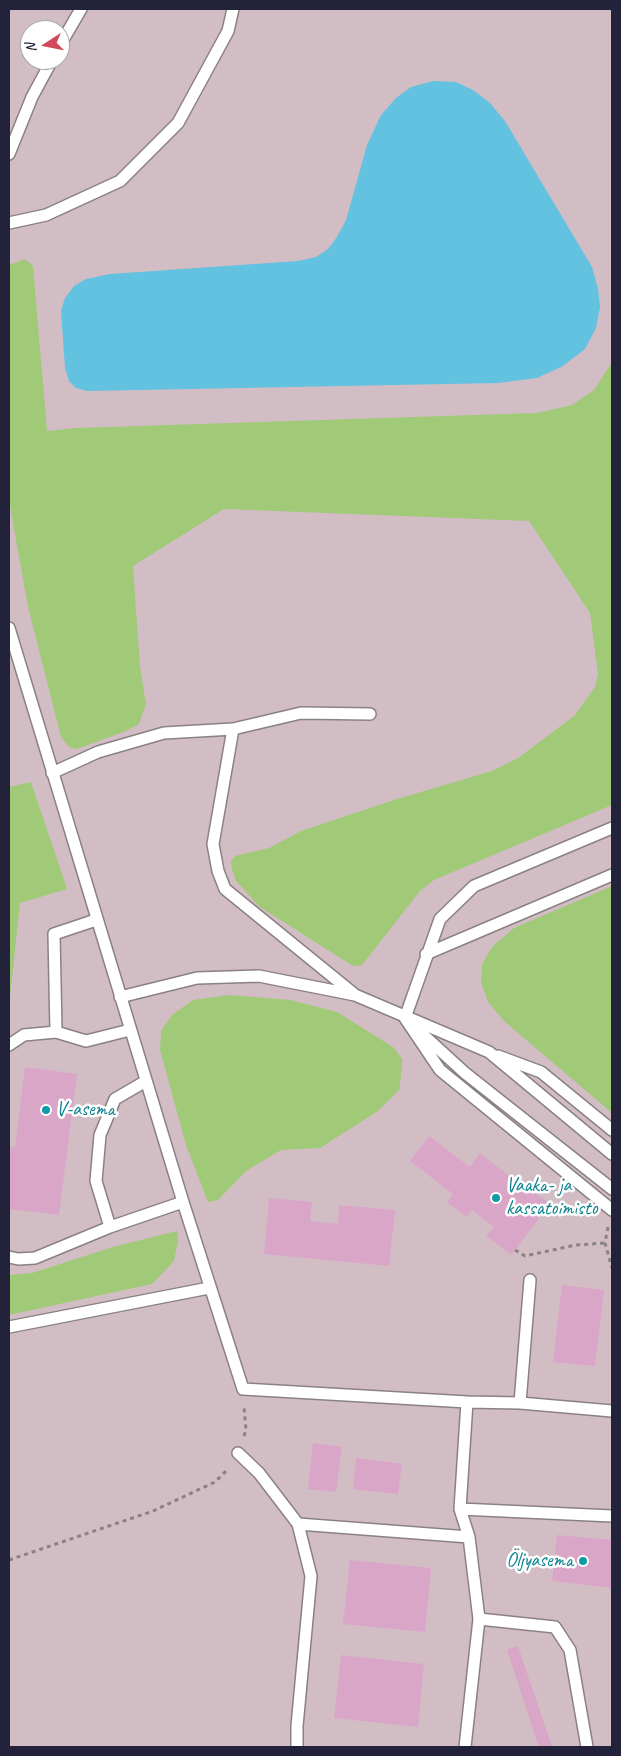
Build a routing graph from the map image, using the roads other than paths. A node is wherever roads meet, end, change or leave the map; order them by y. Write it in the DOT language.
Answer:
graph roads {
  1 [pos="81,9"];
  2 [pos="233,9"];
  3 [pos="70,28"];
  4 [pos="47,70"];
  5 [pos="9,154"];
  6 [pos="9,223"];
  7 [pos="9,628"];
  8 [pos="370,714"];
  9 [pos="232,729"];
  10 [pos="52,773"];
  11 [pos="612,828"];
  12 [pos="612,875"];
  13 [pos="96,920"];
  14 [pos="426,954"];
  15 [pos="355,995"];
  16 [pos="120,998"];
  17 [pos="405,1018"];
  18 [pos="130,1030"];
  19 [pos="56,1032"];
  20 [pos="9,1045"];
  21 [pos="489,1052"];
  22 [pos="146,1081"];
  23 [pos="612,1130"];
  24 [pos="612,1154"];
  25 [pos="612,1189"];
  26 [pos="183,1202"];
  27 [pos="612,1210"];
  28 [pos="110,1227"];
  29 [pos="9,1257"];
  30 [pos="530,1280"];
  31 [pos="209,1288"];
  32 [pos="9,1327"];
  33 [pos="467,1402"];
  34 [pos="520,1403"];
  35 [pos="612,1411"];
  36 [pos="238,1453"];
  37 [pos="460,1509"];
  38 [pos="612,1516"];
  39 [pos="298,1524"];
  40 [pos="469,1537"];
  41 [pos="479,1619"];
  42 [pos="297,1747"];
  43 [pos="465,1747"];
  44 [pos="587,1747"];
  1 -- 3 [label="lane"];
  2 -- 6 [label="lane"];
  4 -- 5 [label="lane"];
  7 -- 10 [label="lane"];
  8 -- 9 [label="lane"];
  9 -- 10 [label="lane"];
  9 -- 15 [label="lane"];
  10 -- 13 [label="lane"];
  11 -- 14 [label="lane"];
  12 -- 14 [label="lane"];
  13 -- 16 [label="lane"];
  13 -- 19 [label="lane"];
  14 -- 17 [label="lane"];
  15 -- 16 [label="lane"];
  15 -- 17 [label="lane"];
  16 -- 18 [label="lane"];
  17 -- 21 [label="lane"];
  17 -- 25 [label="lane"];
  17 -- 27 [label="lane"];
  18 -- 19 [label="lane"];
  18 -- 22 [label="lane"];
  19 -- 20 [label="lane"];
  21 -- 23 [label="lane"];
  21 -- 24 [label="lane"];
  22 -- 26 [label="lane"];
  22 -- 28 [label="lane"];
  26 -- 28 [label="lane"];
  26 -- 31 [label="lane"];
  28 -- 29 [label="lane"];
  30 -- 34 [label="lane"];
  31 -- 32 [label="lane"];
  31 -- 33 [label="lane"];
  33 -- 34 [label="lane"];
  33 -- 37 [label="lane"];
  34 -- 35 [label="lane"];
  36 -- 39 [label="lane"];
  37 -- 38 [label="lane"];
  37 -- 40 [label="lane"];
  39 -- 40 [label="lane"];
  39 -- 42 [label="lane"];
  40 -- 41 [label="lane"];
  41 -- 43 [label="lane"];
  41 -- 44 [label="lane"];
}
